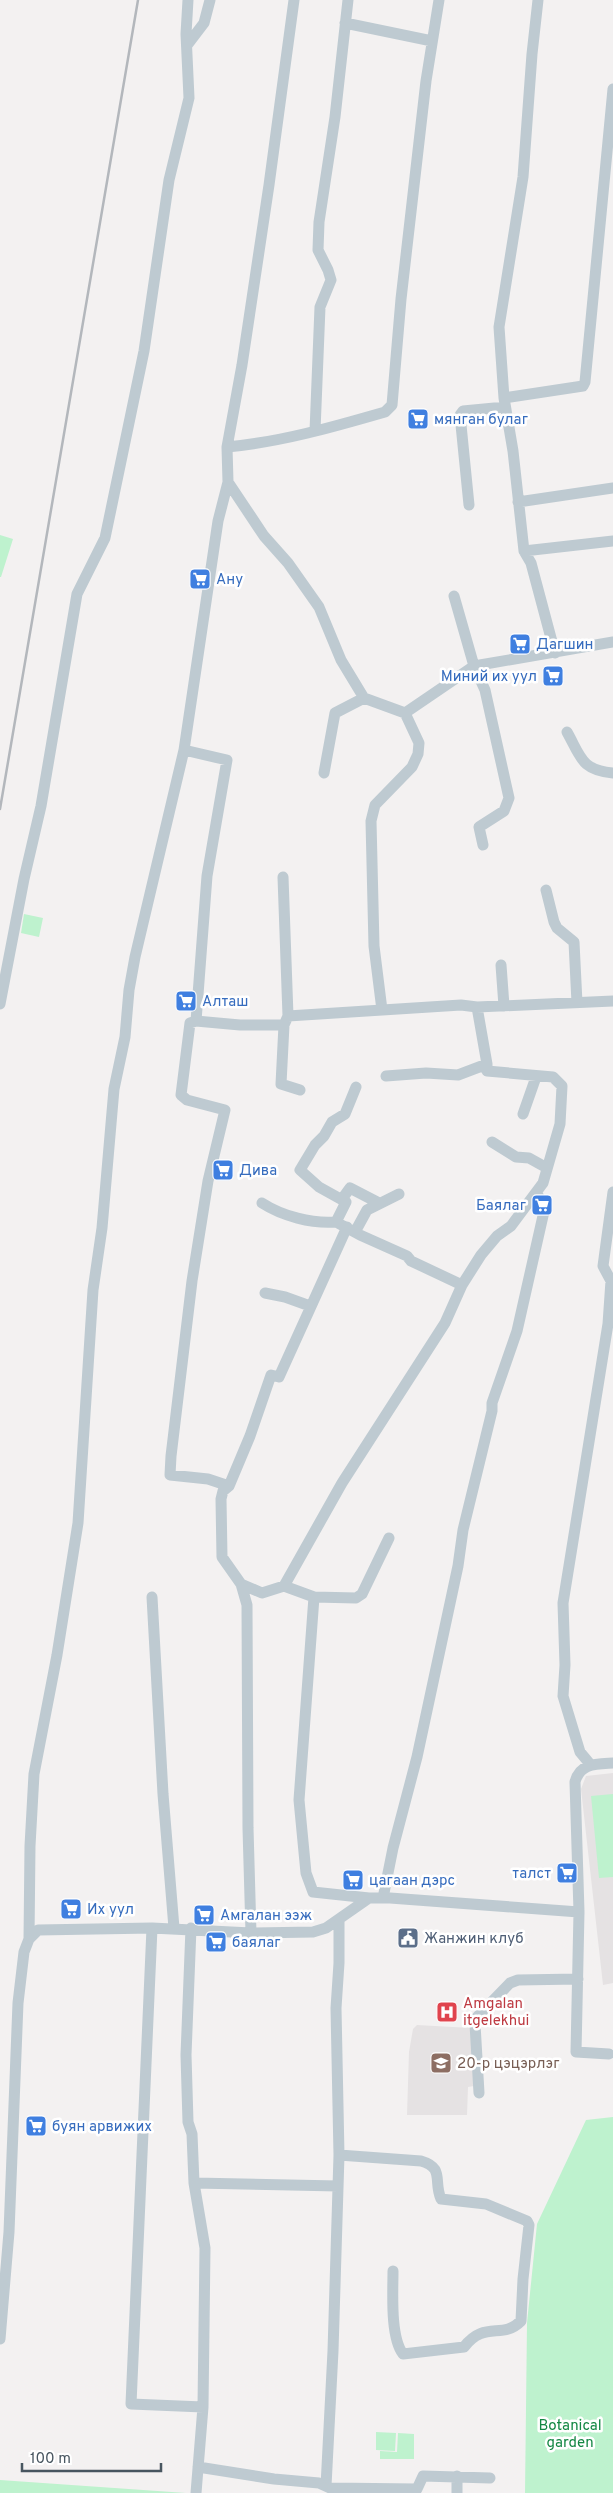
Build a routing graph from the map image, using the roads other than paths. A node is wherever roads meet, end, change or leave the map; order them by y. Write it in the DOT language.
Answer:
graph roads {
  1 [pos="188,0"];
  2 [pos="210,0"];
  3 [pos="294,0"];
  4 [pos="348,0"];
  5 [pos="439,0"];
  6 [pos="538,0"];
  7 [pos="345,23"];
  8 [pos="432,41"];
  9 [pos="188,44"];
  10 [pos="613,89"];
  11 [pos="505,403"];
  12 [pos="315,432"];
  13 [pos="227,447"];
  14 [pos="228,482"];
  15 [pos="613,488"];
  16 [pos="518,502"];
  17 [pos="469,505"];
  18 [pos="613,541"];
  19 [pos="524,551"];
  20 [pos="454,596"];
  21 [pos="613,642"];
  22 [pos="555,653"];
  23 [pos="474,666"];
  24 [pos="364,698"];
  25 [pos="405,713"];
  26 [pos="567,732"];
  27 [pos="184,750"];
  28 [pos="324,773"];
  29 [pos="613,774"];
  30 [pos="483,846"];
  31 [pos="283,877"];
  32 [pos="546,890"];
  33 [pos="501,965"];
  34 [pos="613,1001"];
  35 [pos="577,1003"];
  36 [pos="0,1004"];
  37 [pos="504,1006"];
  38 [pos="477,1007"];
  39 [pos="382,1010"];
  40 [pos="286,1020"];
  41 [pos="196,1021"];
  42 [pos="487,1064"];
  43 [pos="386,1076"];
  44 [pos="536,1076"];
  45 [pos="356,1086"];
  46 [pos="300,1090"];
  47 [pos="523,1114"];
  48 [pos="492,1142"];
  49 [pos="547,1168"];
  50 [pos="613,1192"];
  51 [pos="399,1194"];
  52 [pos="536,1194"];
  53 [pos="342,1199"];
  54 [pos="262,1203"];
  55 [pos="379,1203"];
  56 [pos="336,1222"];
  57 [pos="351,1229"];
  58 [pos="462,1285"];
  59 [pos="265,1293"];
  60 [pos="310,1306"];
  61 [pos="229,1486"];
  62 [pos="389,1538"];
  63 [pos="242,1584"];
  64 [pos="284,1586"];
  65 [pos="152,1597"];
  66 [pos="314,1598"];
  67 [pos="613,1763"];
  68 [pos="590,1764"];
  69 [pos="369,1898"];
  70 [pos="383,1898"];
  71 [pos="579,1912"];
  72 [pos="339,1918"];
  73 [pos="152,1928"];
  74 [pos="174,1928"];
  75 [pos="191,1928"];
  76 [pos="251,1933"];
  77 [pos="29,1939"];
  78 [pos="578,1979"];
  79 [pos="609,2054"];
  80 [pos="479,2093"];
  81 [pos="339,2155"];
  82 [pos="194,2182"];
  83 [pos="338,2186"];
  84 [pos="5,2233"];
  85 [pos="393,2271"];
  86 [pos="0,2339"];
  87 [pos="203,2407"];
  88 [pos="198,2467"];
  89 [pos="457,2476"];
  90 [pos="490,2478"];
  91 [pos="321,2487"];
  92 [pos="196,2493"];
  93 [pos="457,2493"];
  1 -- 9 [label="street"];
  2 -- 9 [label="street"];
  3 -- 13 [label="street"];
  4 -- 7 [label="street"];
  5 -- 8 [label="street"];
  6 -- 11 [label="street"];
  7 -- 8 [label="street"];
  7 -- 12 [label="street"];
  8 -- 12 [label="street"];
  9 -- 36 [label="street"];
  10 -- 11 [label="street"];
  11 -- 16 [label="street"];
  11 -- 17 [label="street"];
  12 -- 13 [label="street"];
  13 -- 14 [label="street"];
  14 -- 24 [label="street"];
  14 -- 27 [label="street"];
  15 -- 16 [label="street"];
  16 -- 19 [label="street"];
  18 -- 19 [label="street"];
  19 -- 22 [label="street"];
  20 -- 23 [label="street"];
  21 -- 22 [label="street"];
  22 -- 23 [label="street"];
  23 -- 25 [label="street"];
  23 -- 30 [label="street"];
  24 -- 25 [label="street"];
  24 -- 28 [label="street"];
  25 -- 39 [label="street"];
  26 -- 29 [label="street"];
  27 -- 41 [label="street"];
  27 -- 77 [label="street"];
  31 -- 40 [label="street"];
  32 -- 35 [label="street"];
  33 -- 37 [label="street"];
  34 -- 35 [label="street"];
  35 -- 37 [label="street"];
  37 -- 38 [label="street"];
  38 -- 39 [label="street"];
  38 -- 42 [label="street"];
  39 -- 40 [label="street"];
  40 -- 41 [label="street"];
  40 -- 46 [label="street"];
  41 -- 61 [label="street"];
  42 -- 43 [label="street"];
  42 -- 44 [label="street"];
  44 -- 47 [label="street"];
  44 -- 49 [label="street"];
  45 -- 53 [label="street"];
  48 -- 49 [label="street"];
  49 -- 52 [label="street"];
  50 -- 68 [label="street"];
  51 -- 55 [label="street"];
  52 -- 58 [label="street"];
  52 -- 70 [label="street"];
  53 -- 55 [label="street"];
  53 -- 56 [label="street"];
  54 -- 56 [label="street"];
  55 -- 57 [label="street"];
  56 -- 57 [label="street"];
  57 -- 58 [label="street"];
  57 -- 60 [label="street"];
  58 -- 64 [label="street"];
  59 -- 60 [label="street"];
  60 -- 61 [label="street"];
  61 -- 63 [label="street"];
  62 -- 66 [label="street"];
  63 -- 64 [label="street"];
  63 -- 76 [label="street"];
  64 -- 66 [label="street"];
  65 -- 74 [label="street"];
  66 -- 69 [label="street"];
  67 -- 68 [label="street"];
  68 -- 71 [label="street"];
  69 -- 70 [label="street"];
  69 -- 72 [label="street"];
  70 -- 71 [label="street"];
  71 -- 78 [label="street"];
  72 -- 76 [label="street"];
  72 -- 81 [label="street"];
  73 -- 74 [label="street"];
  73 -- 77 [label="street"];
  73 -- 87 [label="street"];
  74 -- 75 [label="street"];
  75 -- 76 [label="street"];
  75 -- 82 [label="street"];
  77 -- 84 [label="street"];
  78 -- 79 [label="street"];
  78 -- 80 [label="street"];
  81 -- 83 [label="street"];
  81 -- 85 [label="street"];
  82 -- 83 [label="street"];
  82 -- 87 [label="street"];
  83 -- 91 [label="street"];
  84 -- 86 [label="street"];
  87 -- 88 [label="street"];
  88 -- 91 [label="street"];
  88 -- 92 [label="street"];
  89 -- 90 [label="street"];
  89 -- 91 [label="street"];
  89 -- 93 [label="street"];
}
